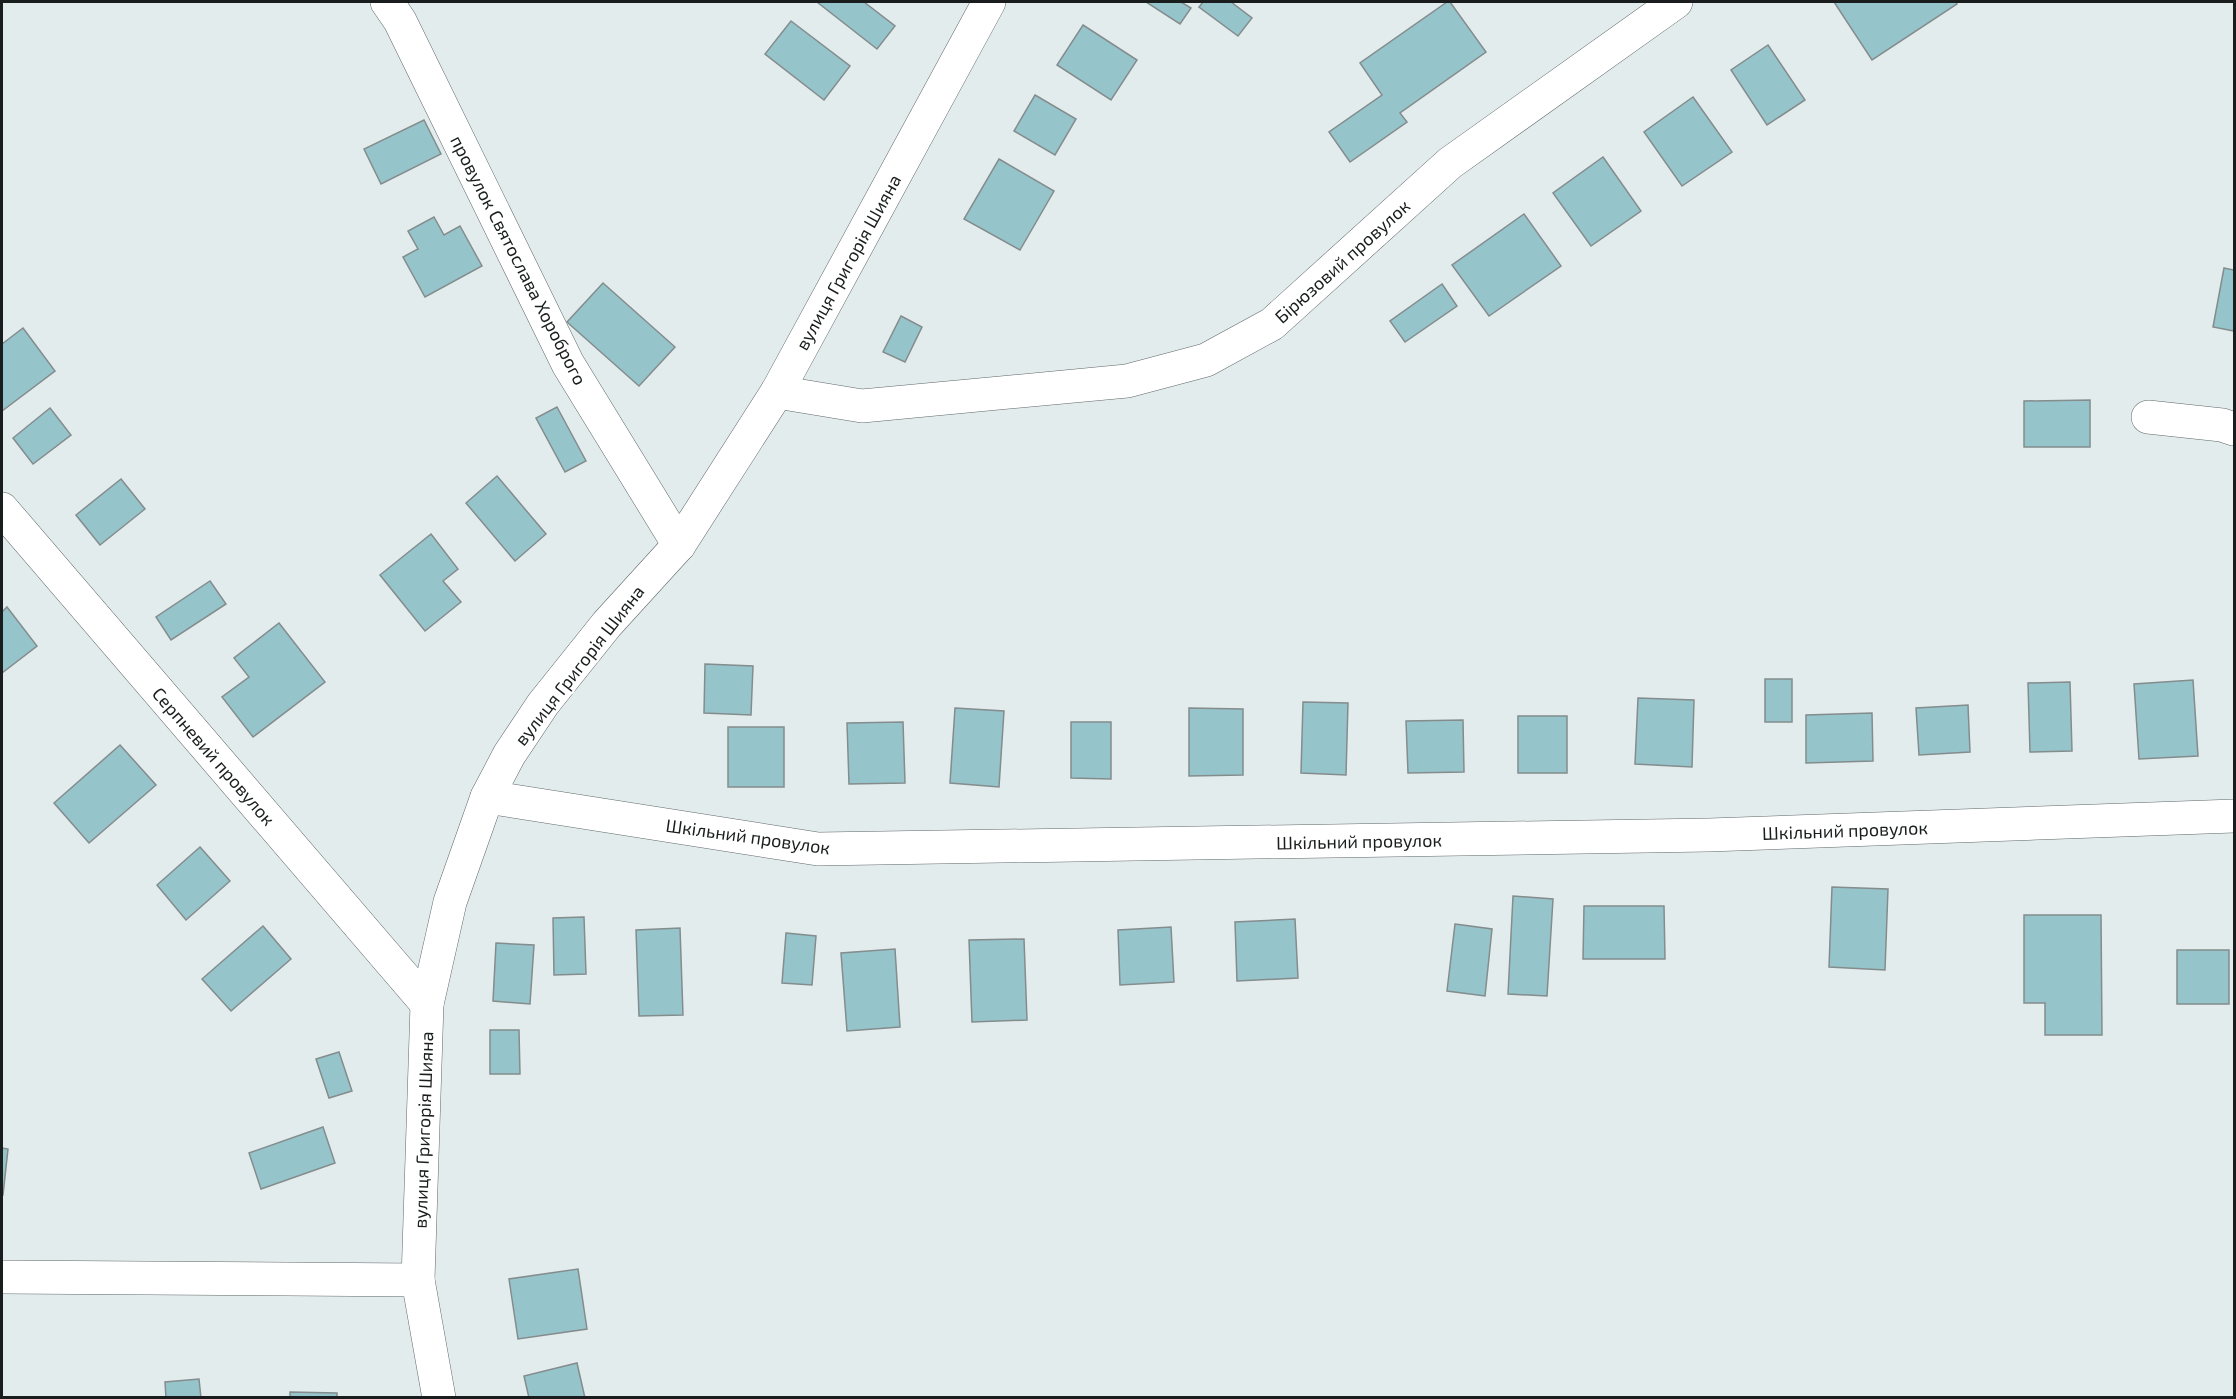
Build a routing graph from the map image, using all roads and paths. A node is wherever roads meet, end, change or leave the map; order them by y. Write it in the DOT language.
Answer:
graph roads {
  1 [pos="387,2"];
  2 [pos="989,2"];
  3 [pos="1676,2"];
  4 [pos="777,392"];
  5 [pos="2148,417"];
  6 [pos="2235,429"];
  7 [pos="2,509"];
  8 [pos="679,545"];
  9 [pos="487,797"];
  10 [pos="2235,816"];
  11 [pos="427,1004"];
  12 [pos="2,1277"];
  13 [pos="418,1280"];
  14 [pos="439,1398"];
  1 -- 8 [label="street, провулок Святослава Хороброго"];
  2 -- 4 [label="street, вулиця Григорія Шияна"];
  3 -- 4 [label="street, Бірюзовий провулок"];
  4 -- 8 [label="street, вулиця Григорія Шияна"];
  5 -- 6 [label="street"];
  7 -- 11 [label="street, Серпневий провулок"];
  8 -- 9 [label="street, вулиця Григорія Шияна"];
  9 -- 10 [label="street, Шкільний провулок"];
  9 -- 11 [label="street, вулиця Григорія Шияна"];
  11 -- 13 [label="street, вулиця Григорія Шияна"];
  12 -- 13 [label="street"];
  13 -- 14 [label="street, вулиця Григорія Шияна"];
}
